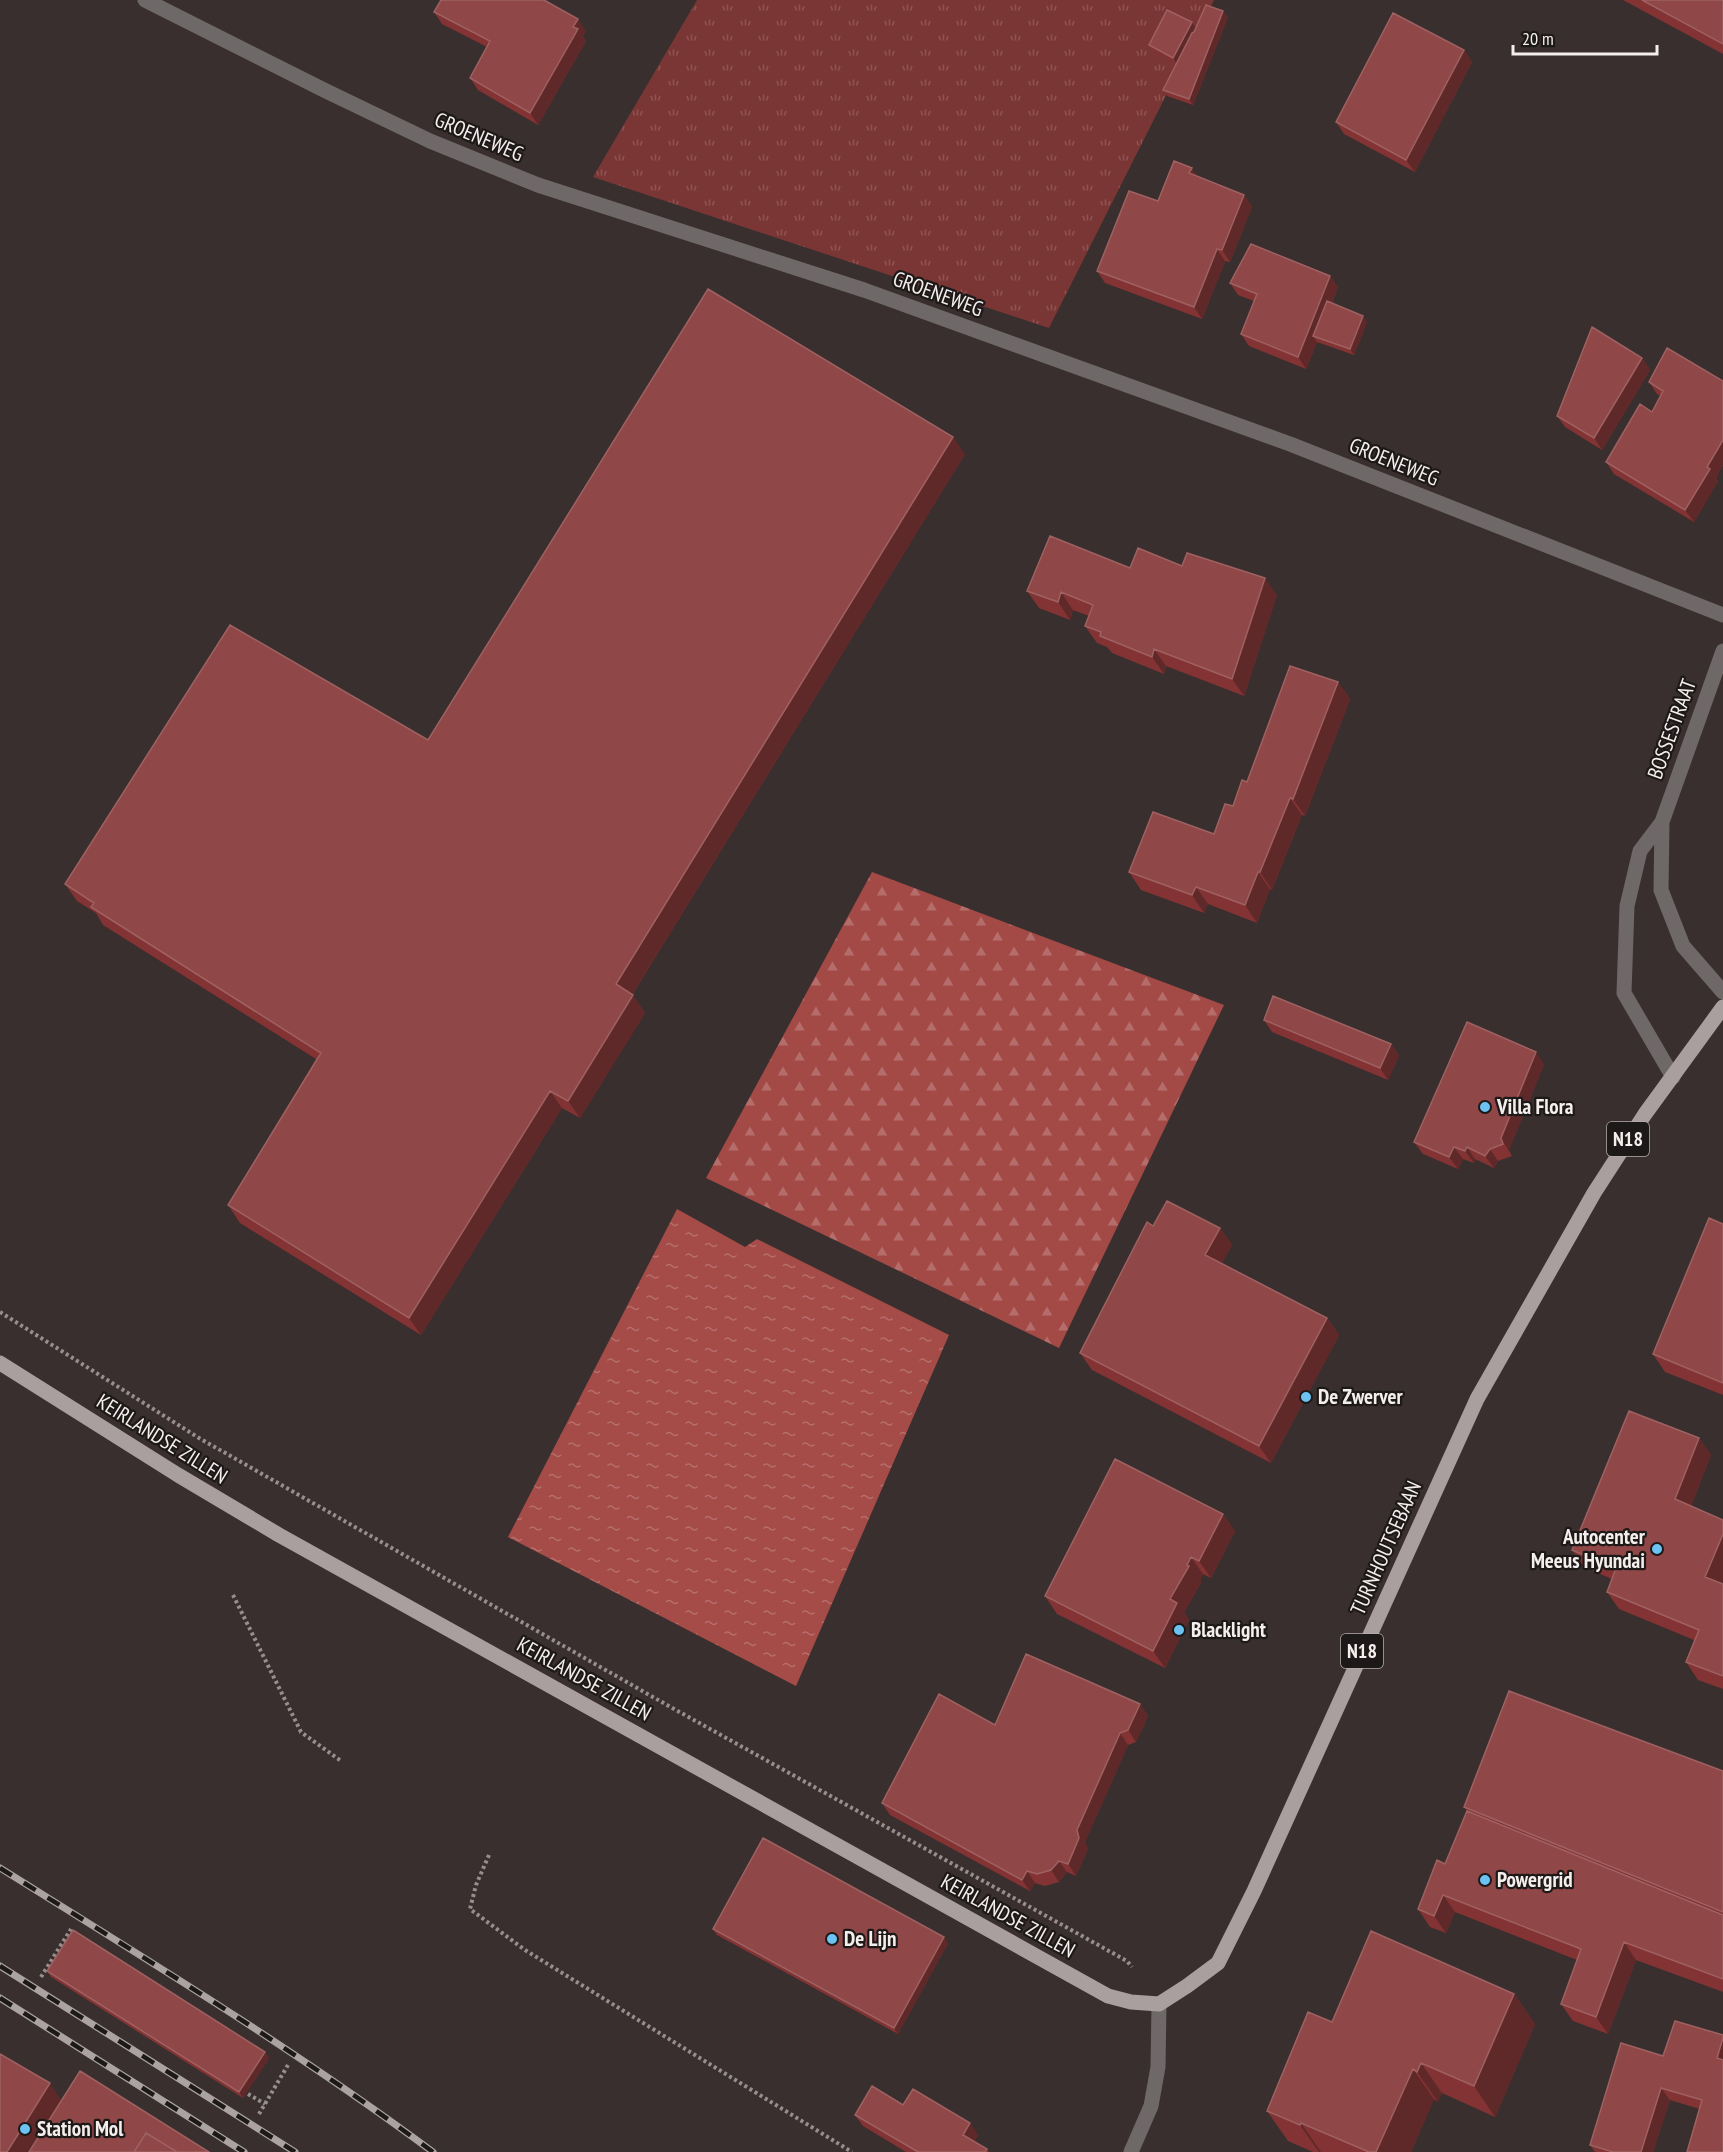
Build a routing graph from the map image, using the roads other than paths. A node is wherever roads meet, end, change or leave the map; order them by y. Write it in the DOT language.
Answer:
graph roads {
  1 [pos="144,0"];
  2 [pos="1723,615"];
  3 [pos="1723,651"];
  4 [pos="1662,822"];
  5 [pos="1723,992"];
  6 [pos="1723,1007"];
  7 [pos="1673,1077"];
  8 [pos="0,1363"];
  9 [pos="1159,2004"];
  10 [pos="1131,2152"];
  1 -- 2 [label="street, GROENEWEG"];
  3 -- 4 [label="street, BOSSESTRAAT"];
  4 -- 5 [label="street, BOSSESTRAAT"];
  4 -- 7 [label="street, BOSSESTRAAT"];
  6 -- 7 [label="main road, TURNHOUTSEBAAN / N18"];
  7 -- 9 [label="main road, TURNHOUTSEBAAN / N18"];
  8 -- 9 [label="main road, KEIRLANDSE ZILLEN"];
  9 -- 10 [label="street"];
}
